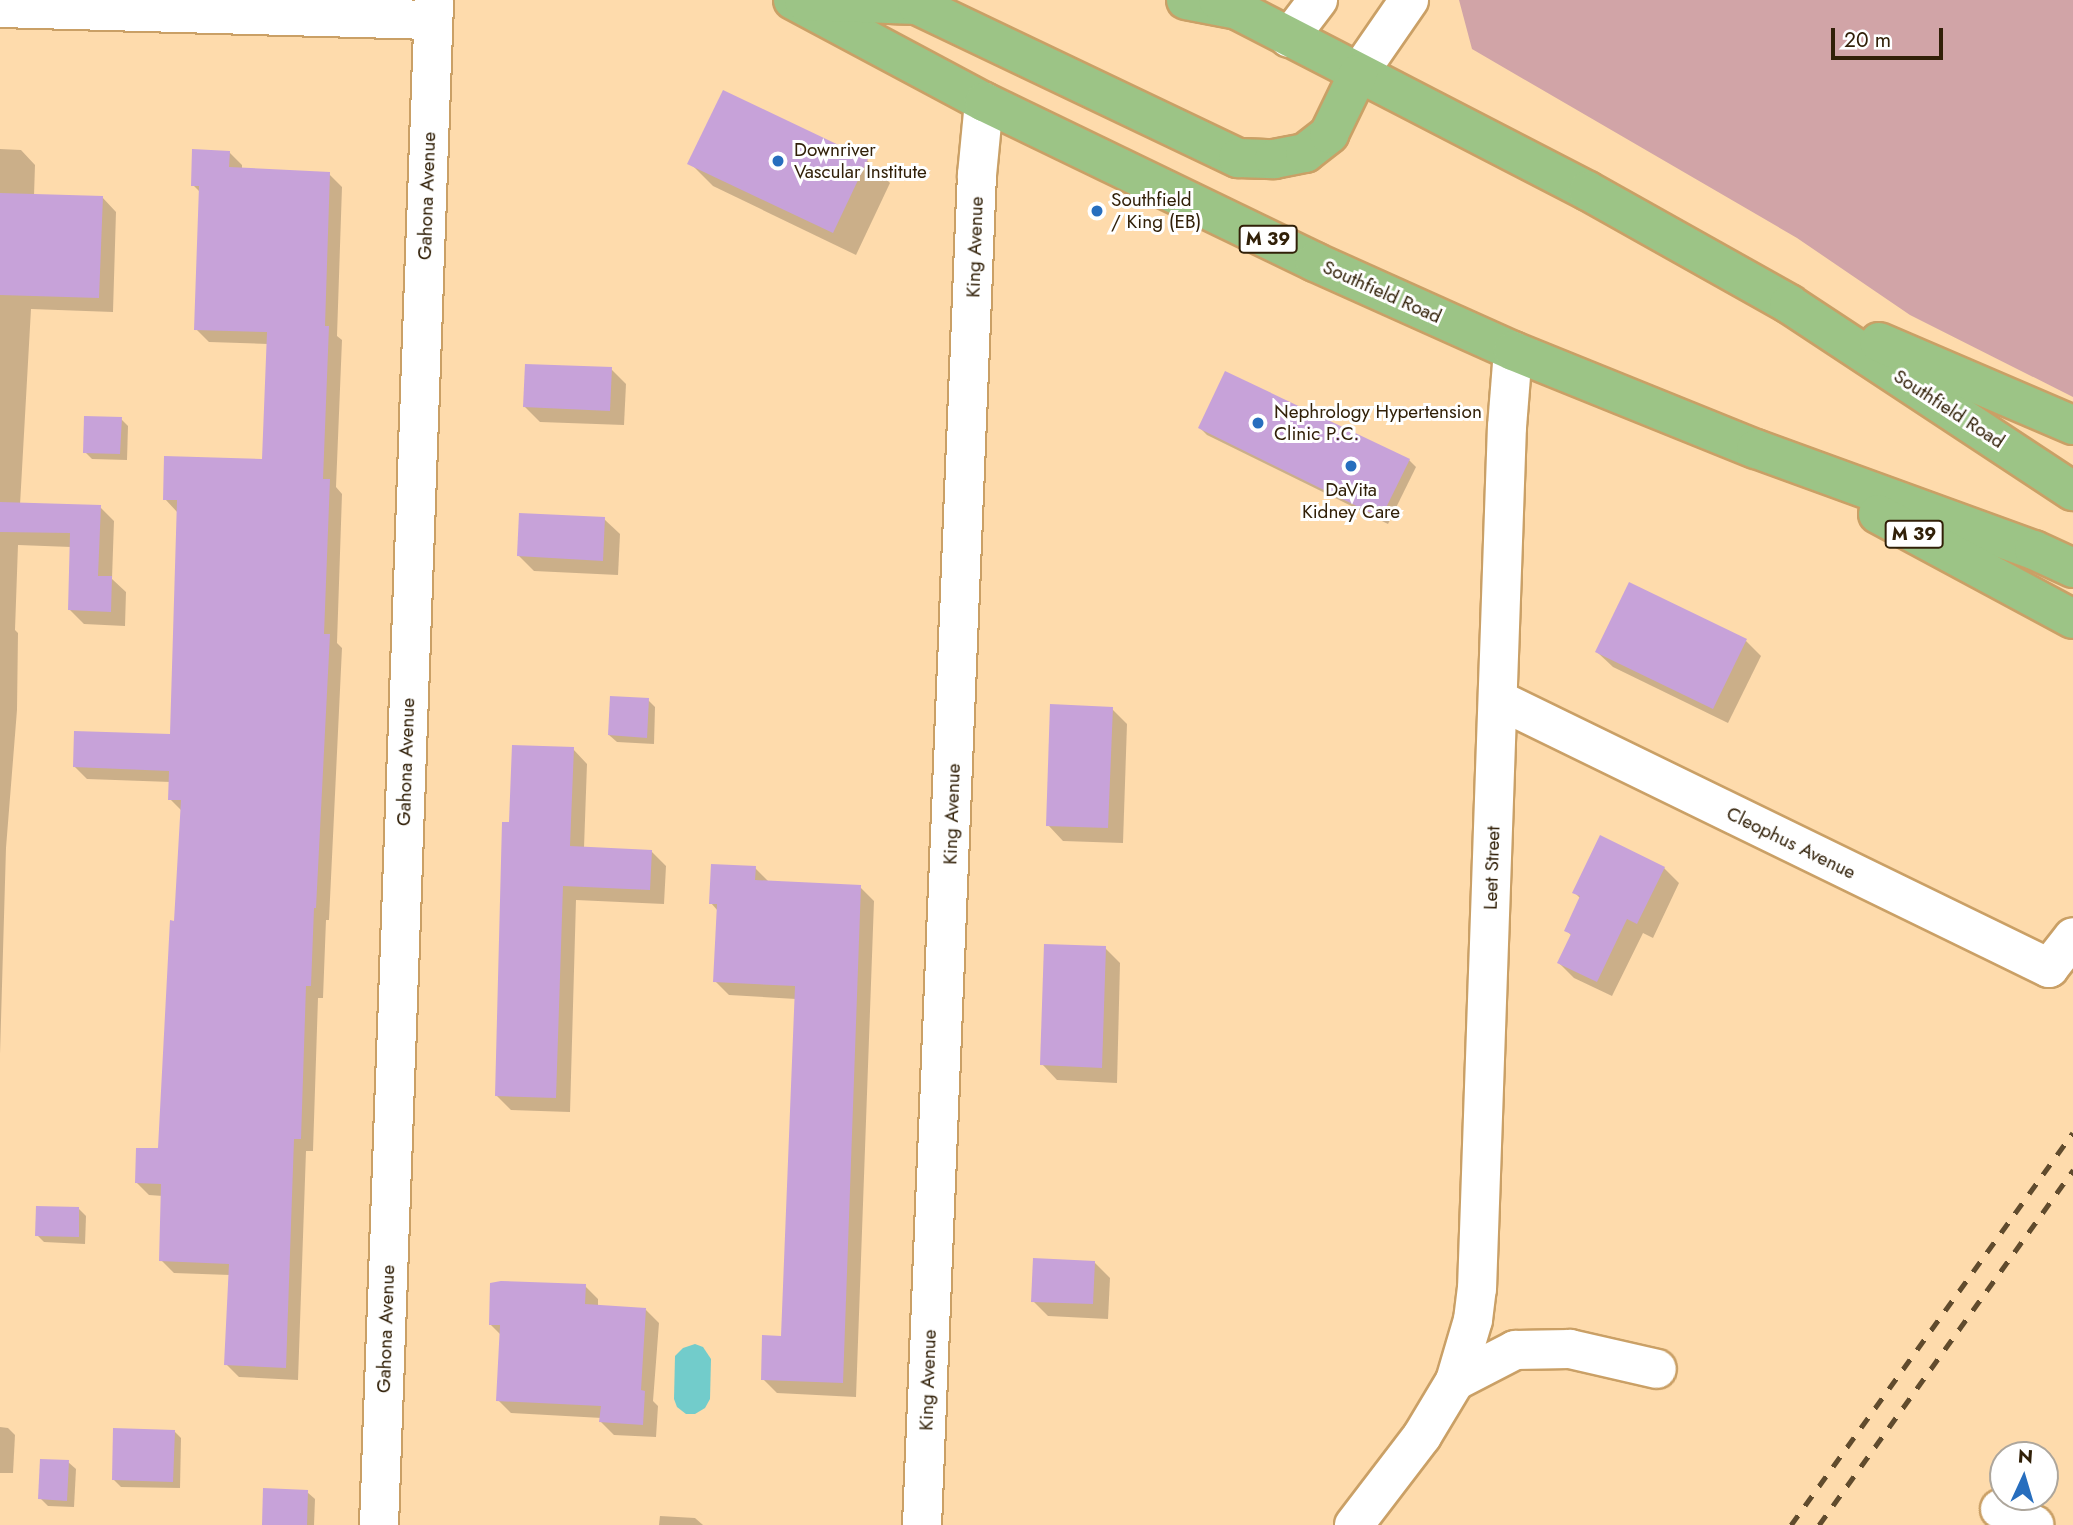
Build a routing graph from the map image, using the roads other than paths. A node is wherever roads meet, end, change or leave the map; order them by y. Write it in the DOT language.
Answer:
graph roads {
  1 [pos="1186,0"];
  2 [pos="1318,0"];
  3 [pos="1409,0"];
  4 [pos="795,1"];
  5 [pos="1228,5"];
  6 [pos="0,8"];
  7 [pos="433,10"];
  8 [pos="1289,38"];
  9 [pos="1358,74"];
  10 [pos="984,102"];
  11 [pos="1789,304"];
  12 [pos="1513,351"];
  13 [pos="2073,425"];
  14 [pos="1756,449"];
  15 [pos="2073,491"];
  16 [pos="2073,568"];
  17 [pos="2073,619"];
  18 [pos="1499,700"];
  19 [pos="2073,937"];
  20 [pos="1657,1369"];
  21 [pos="1455,1381"];
  22 [pos="2006,1511"];
  23 [pos="379,1525"];
  24 [pos="922,1525"];
  25 [pos="1354,1525"];
  26 [pos="2034,1525"];
  1 -- 5 [label="highway, Southfield Road"];
  2 -- 8 [label="street"];
  3 -- 9 [label="street"];
  4 -- 9 [label="highway"];
  4 -- 10 [label="highway, Southfield Road / M 39"];
  5 -- 8 [label="highway, Southfield Road"];
  6 -- 7 [label="street"];
  7 -- 23 [label="street, Gahona Avenue"];
  8 -- 9 [label="highway, Southfield Road"];
  9 -- 11 [label="highway, Southfield Road"];
  10 -- 12 [label="highway, Southfield Road / M 39"];
  10 -- 24 [label="street, King Avenue"];
  11 -- 13 [label="highway, Southfield Road"];
  11 -- 15 [label="highway, Southfield Road"];
  12 -- 14 [label="highway, Southfield Road / M 39"];
  12 -- 18 [label="street, Leet Street"];
  14 -- 16 [label="highway, Southfield Road / M 39"];
  14 -- 17 [label="highway, Southfield Road / M 39"];
  18 -- 19 [label="street, Cleophus Avenue"];
  18 -- 21 [label="street, Leet Street"];
  20 -- 21 [label="street"];
  21 -- 25 [label="street, Leet Street"];
  22 -- 26 [label="street"];
}
